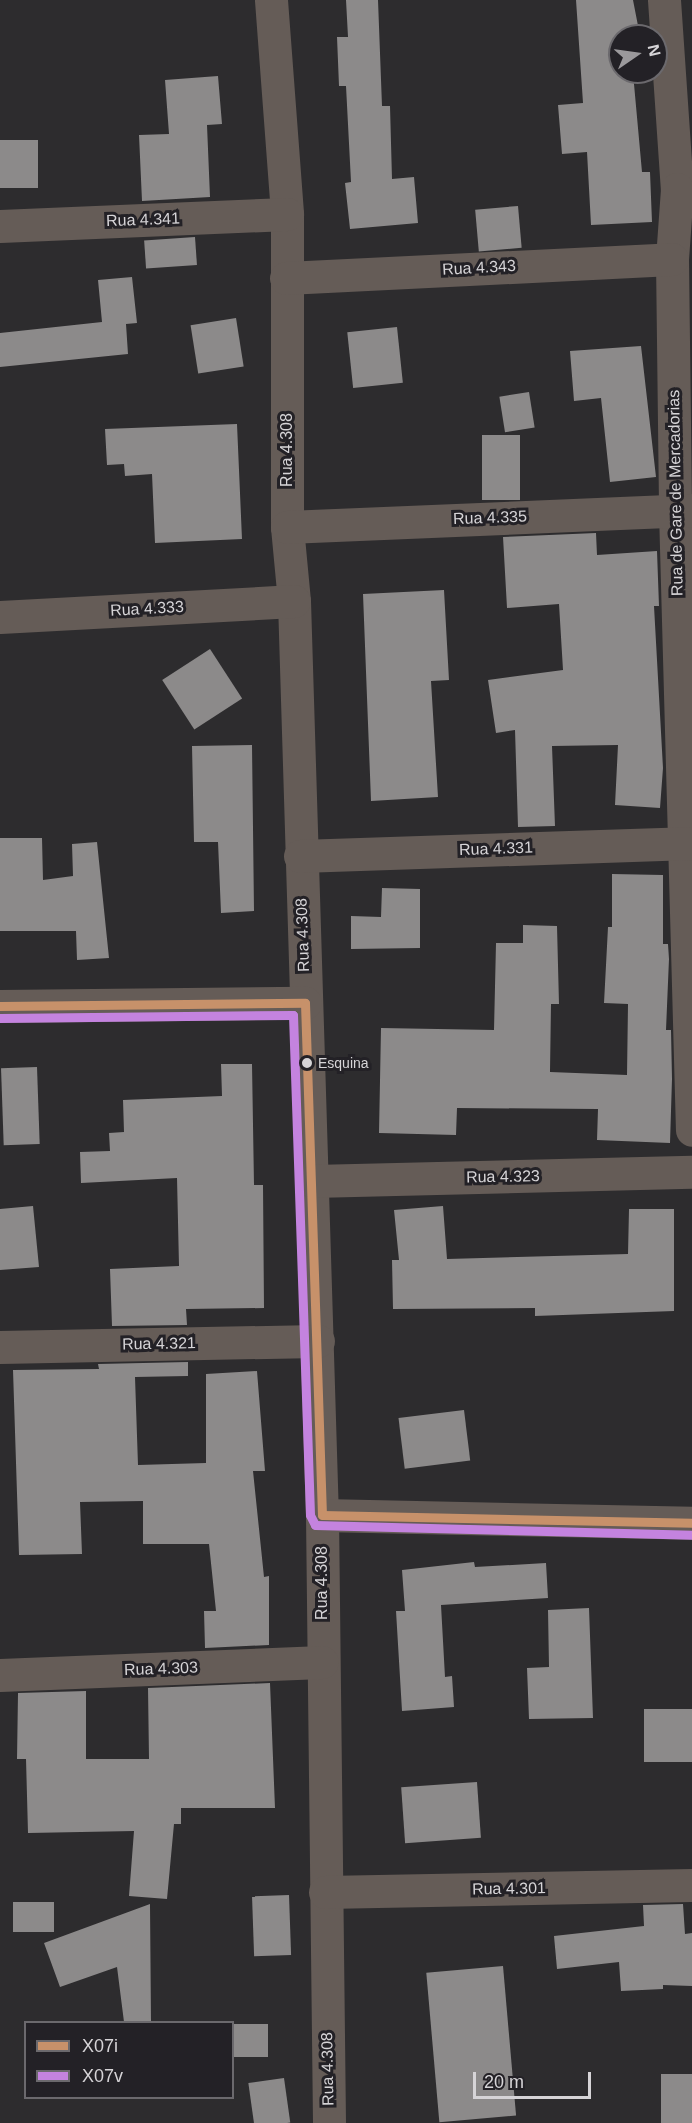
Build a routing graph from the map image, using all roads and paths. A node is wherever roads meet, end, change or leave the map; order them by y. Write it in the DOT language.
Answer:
graph roads {
  1 [pos="271,0"];
  2 [pos="664,0"];
  3 [pos="685,189"];
  4 [pos="287,214"];
  5 [pos="0,226"];
  6 [pos="672,259"];
  7 [pos="286,278"];
  8 [pos="683,510"];
  9 [pos="287,527"];
  10 [pos="294,601"];
  11 [pos="0,617"];
  12 [pos="688,843"];
  13 [pos="300,856"];
  14 [pos="305,1003"];
  15 [pos="0,1006"];
  16 [pos="692,1130"];
  17 [pos="692,1172"];
  18 [pos="313,1181"];
  19 [pos="318,1341"];
  20 [pos="0,1347"];
  21 [pos="322,1515"];
  22 [pos="692,1523"];
  23 [pos="322,1662"];
  24 [pos="0,1675"];
  25 [pos="692,1885"];
  26 [pos="325,1892"];
  27 [pos="329,2123"];
  1 -- 4 [label="street, Rua 4.308"];
  2 -- 3 [label="street, Rua de Gare de Mercadorias"];
  3 -- 6 [label="street, Rua de Gare de Mercadorias"];
  4 -- 5 [label="street, Rua 4.341"];
  4 -- 7 [label="street, Rua 4.308"];
  6 -- 7 [label="street, Rua 4.343"];
  6 -- 8 [label="street, Rua de Gare de Mercadorias"];
  7 -- 9 [label="street, Rua 4.308"];
  8 -- 9 [label="street, Rua 4.335"];
  8 -- 12 [label="street, Rua de Gare de Mercadorias"];
  9 -- 10 [label="street, Rua 4.308"];
  10 -- 11 [label="street, Rua 4.333"];
  10 -- 13 [label="street, Rua 4.308"];
  12 -- 13 [label="street, Rua 4.331"];
  12 -- 16 [label="street, Rua de Gare de Mercadorias"];
  13 -- 14 [label="street, Rua 4.308"];
  14 -- 15 [label="street"];
  14 -- 18 [label="street, Rua 4.308"];
  17 -- 18 [label="street, Rua 4.323"];
  18 -- 19 [label="street, Rua 4.308"];
  19 -- 20 [label="street, Rua 4.321"];
  19 -- 21 [label="street, Rua 4.308"];
  21 -- 22 [label="street"];
  21 -- 23 [label="street, Rua 4.308"];
  23 -- 24 [label="street, Rua 4.303"];
  23 -- 26 [label="street, Rua 4.308"];
  25 -- 26 [label="street, Rua 4.301"];
  26 -- 27 [label="street, Rua 4.308"];
}
